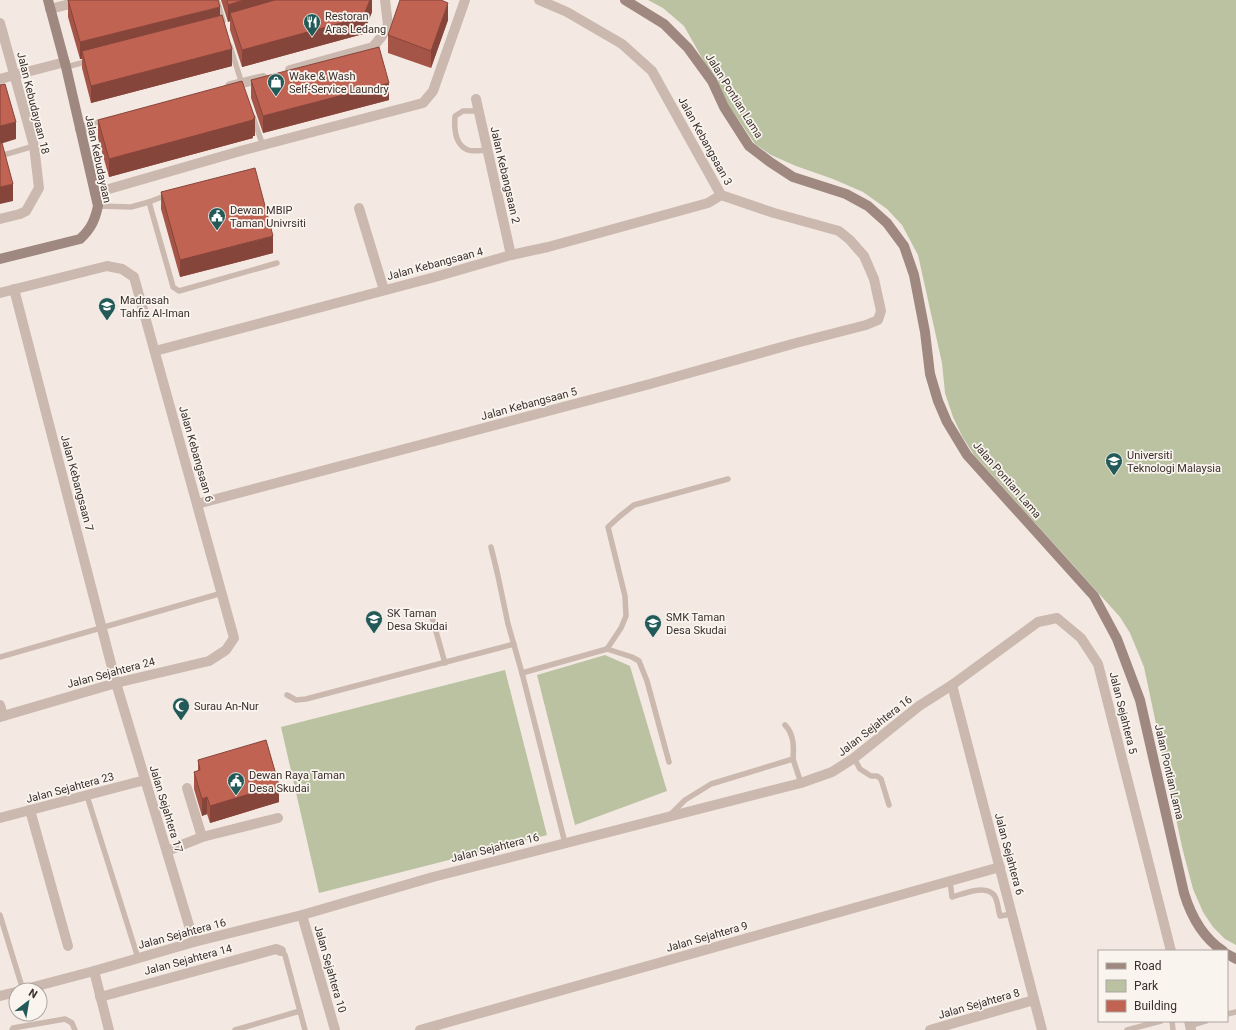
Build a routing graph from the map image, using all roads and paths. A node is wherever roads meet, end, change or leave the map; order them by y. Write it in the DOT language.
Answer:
graph roads {
  1 [pos="86,0"];
  2 [pos="217,0"];
  3 [pos="384,0"];
  4 [pos="465,0"];
  5 [pos="539,0"];
  6 [pos="626,0"];
  7 [pos="49,5"];
  8 [pos="0,23"];
  9 [pos="224,27"];
  10 [pos="229,41"];
  11 [pos="96,59"];
  12 [pos="65,65"];
  13 [pos="284,72"];
  14 [pos="14,75"];
  15 [pos="270,76"];
  16 [pos="0,79"];
  17 [pos="243,87"];
  18 [pos="220,89"];
  19 [pos="476,100"];
  20 [pos="251,111"];
  21 [pos="478,111"];
  22 [pos="117,119"];
  23 [pos="80,129"];
  24 [pos="34,146"];
  25 [pos="263,146"];
  26 [pos="488,150"];
  27 [pos="0,156"];
  28 [pos="95,193"];
  29 [pos="170,195"];
  30 [pos="721,195"];
  31 [pos="149,202"];
  32 [pos="98,206"];
  33 [pos="359,208"];
  34 [pos="0,219"];
  35 [pos="511,255"];
  36 [pos="0,259"];
  37 [pos="277,263"];
  38 [pos="14,288"];
  39 [pos="384,290"];
  40 [pos="0,293"];
  41 [pos="866,326"];
  42 [pos="155,351"];
  43 [pos="728,479"];
  44 [pos="197,504"];
  45 [pos="491,547"];
  46 [pos="222,593"];
  47 [pos="431,614"];
  48 [pos="102,628"];
  49 [pos="514,644"];
  50 [pos="607,649"];
  51 [pos="226,650"];
  52 [pos="0,657"];
  53 [pos="445,663"];
  54 [pos="522,673"];
  55 [pos="116,683"];
  56 [pos="952,685"];
  57 [pos="287,695"];
  58 [pos="0,705"];
  59 [pos="2,717"];
  60 [pos="785,725"];
  61 [pos="854,758"];
  62 [pos="793,759"];
  63 [pos="669,762"];
  64 [pos="145,780"];
  65 [pos="801,783"];
  66 [pos="188,788"];
  67 [pos="87,796"];
  68 [pos="889,805"];
  69 [pos="30,810"];
  70 [pos="668,817"];
  71 [pos="0,818"];
  72 [pos="278,818"];
  73 [pos="202,837"];
  74 [pos="565,843"];
  75 [pos="167,851"];
  76 [pos="1000,867"];
  77 [pos="950,881"];
  78 [pos="1012,914"];
  79 [pos="0,915"];
  80 [pos="302,915"];
  81 [pos="194,942"];
  82 [pos="68,946"];
  83 [pos="1171,950"];
  84 [pos="1222,950"];
  85 [pos="281,951"];
  86 [pos="138,958"];
  87 [pos="94,971"];
  88 [pos="20,982"];
  89 [pos="48,983"];
  90 [pos="100,997"];
  91 [pos="1034,1000"];
  92 [pos="300,1011"];
  93 [pos="1157,1022"];
  94 [pos="1203,1022"];
  95 [pos="1190,1026"];
  96 [pos="950,1027"];
  97 [pos="12,1030"];
  98 [pos="75,1030"];
  99 [pos="109,1030"];
  100 [pos="235,1030"];
  101 [pos="305,1030"];
  102 [pos="335,1030"];
  103 [pos="420,1030"];
  104 [pos="930,1030"];
  105 [pos="1042,1030"];
  106 [pos="1127,1030"];
  1 -- 7 [label="street"];
  2 -- 9 [label="lane"];
  3 -- 13 [label="street"];
  4 -- 25 [label="street"];
  5 -- 30 [label="street, Jalan Kebangsaan 3"];
  6 -- 84 [label="street, Jalan Pontian Lama"];
  7 -- 12 [label="street, Jalan Kebudayaan"];
  8 -- 14 [label="street, Jalan Kebudayaan 18"];
  10 -- 17 [label="lane"];
  11 -- 12 [label="lane"];
  12 -- 14 [label="street"];
  12 -- 23 [label="street, Jalan Kebudayaan"];
  14 -- 16 [label="street"];
  14 -- 24 [label="street, Jalan Kebudayaan 18"];
  15 -- 17 [label="street"];
  17 -- 18 [label="street"];
  19 -- 21 [label="street, Jalan Kebangsaan 2"];
  20 -- 25 [label="lane"];
  21 -- 26 [label="street, Jalan Kebangsaan 2"];
  21 -- 26 [label="lane"];
  22 -- 23 [label="street"];
  23 -- 28 [label="street, Jalan Kebudayaan"];
  24 -- 27 [label="lane"];
  24 -- 34 [label="street, Jalan Kebudayaan 18"];
  25 -- 28 [label="street"];
  26 -- 35 [label="street, Jalan Kebangsaan 2"];
  28 -- 32 [label="street, Jalan Kebudayaan"];
  29 -- 31 [label="lane"];
  30 -- 35 [label="street, Jalan Kebangsaan 4"];
  30 -- 41 [label="street, Jalan Kebangsaan 3"];
  31 -- 32 [label="lane"];
  31 -- 37 [label="lane"];
  32 -- 36 [label="street, Jalan Kebudayaan"];
  33 -- 39 [label="street"];
  35 -- 39 [label="street, Jalan Kebangsaan 4"];
  38 -- 40 [label="street"];
  38 -- 42 [label="street, Jalan Kebangsaan 6"];
  38 -- 48 [label="street, Jalan Kebangsaan 7"];
  39 -- 42 [label="street, Jalan Kebangsaan 4"];
  41 -- 44 [label="street, Jalan Kebangsaan 5"];
  42 -- 44 [label="street, Jalan Kebangsaan 6"];
  43 -- 50 [label="lane"];
  44 -- 46 [label="street, Jalan Kebangsaan 6"];
  45 -- 49 [label="lane"];
  46 -- 48 [label="lane"];
  46 -- 51 [label="street, Jalan Kebangsaan 6"];
  47 -- 53 [label="lane"];
  48 -- 52 [label="lane"];
  48 -- 55 [label="street, Jalan Kebangsaan 7"];
  49 -- 53 [label="lane"];
  49 -- 54 [label="lane"];
  50 -- 54 [label="lane"];
  50 -- 63 [label="lane"];
  51 -- 55 [label="street, Jalan Sejahtera 24"];
  53 -- 57 [label="lane"];
  54 -- 74 [label="lane"];
  55 -- 59 [label="street, Jalan Sejahtera 24"];
  55 -- 64 [label="street, Jalan Sejahtera 17"];
  56 -- 61 [label="street, Jalan Sejahtera 16"];
  56 -- 76 [label="street, Jalan Sejahtera 6"];
  56 -- 83 [label="street, Jalan Sejahtera 5"];
  58 -- 59 [label="street"];
  60 -- 62 [label="lane"];
  61 -- 65 [label="street, Jalan Sejahtera 16"];
  61 -- 68 [label="lane"];
  62 -- 65 [label="lane"];
  62 -- 70 [label="lane"];
  64 -- 67 [label="street, Jalan Sejahtera 23"];
  64 -- 75 [label="street, Jalan Sejahtera 17"];
  65 -- 70 [label="street, Jalan Sejahtera 16"];
  66 -- 73 [label="street"];
  67 -- 69 [label="street, Jalan Sejahtera 23"];
  67 -- 86 [label="lane"];
  69 -- 71 [label="street, Jalan Sejahtera 23"];
  69 -- 82 [label="street"];
  70 -- 74 [label="street, Jalan Sejahtera 16"];
  72 -- 73 [label="street"];
  73 -- 75 [label="street"];
  74 -- 80 [label="street, Jalan Sejahtera 16"];
  75 -- 81 [label="street, Jalan Sejahtera 17"];
  76 -- 77 [label="street, Jalan Sejahtera 9"];
  76 -- 78 [label="street, Jalan Sejahtera 6"];
  77 -- 78 [label="lane"];
  77 -- 103 [label="street, Jalan Sejahtera 9"];
  78 -- 91 [label="street, Jalan Sejahtera 6"];
  79 -- 88 [label="lane"];
  80 -- 81 [label="street, Jalan Sejahtera 16"];
  80 -- 102 [label="street, Jalan Sejahtera 10"];
  81 -- 86 [label="street, Jalan Sejahtera 16"];
  85 -- 90 [label="street, Jalan Sejahtera 14"];
  85 -- 92 [label="lane"];
  86 -- 87 [label="street, Jalan Sejahtera 16"];
  87 -- 89 [label="street, Jalan Sejahtera 16"];
  87 -- 90 [label="street"];
  90 -- 99 [label="street"];
  91 -- 96 [label="street, Jalan Sejahtera 8"];
  91 -- 105 [label="street, Jalan Sejahtera 6"];
  92 -- 100 [label="lane"];
  92 -- 101 [label="lane"];
  93 -- 106 [label="lane"];
  94 -- 95 [label="lane"];
  96 -- 104 [label="street, Jalan Sejahtera 8"];
  97 -- 98 [label="lane"];
}
